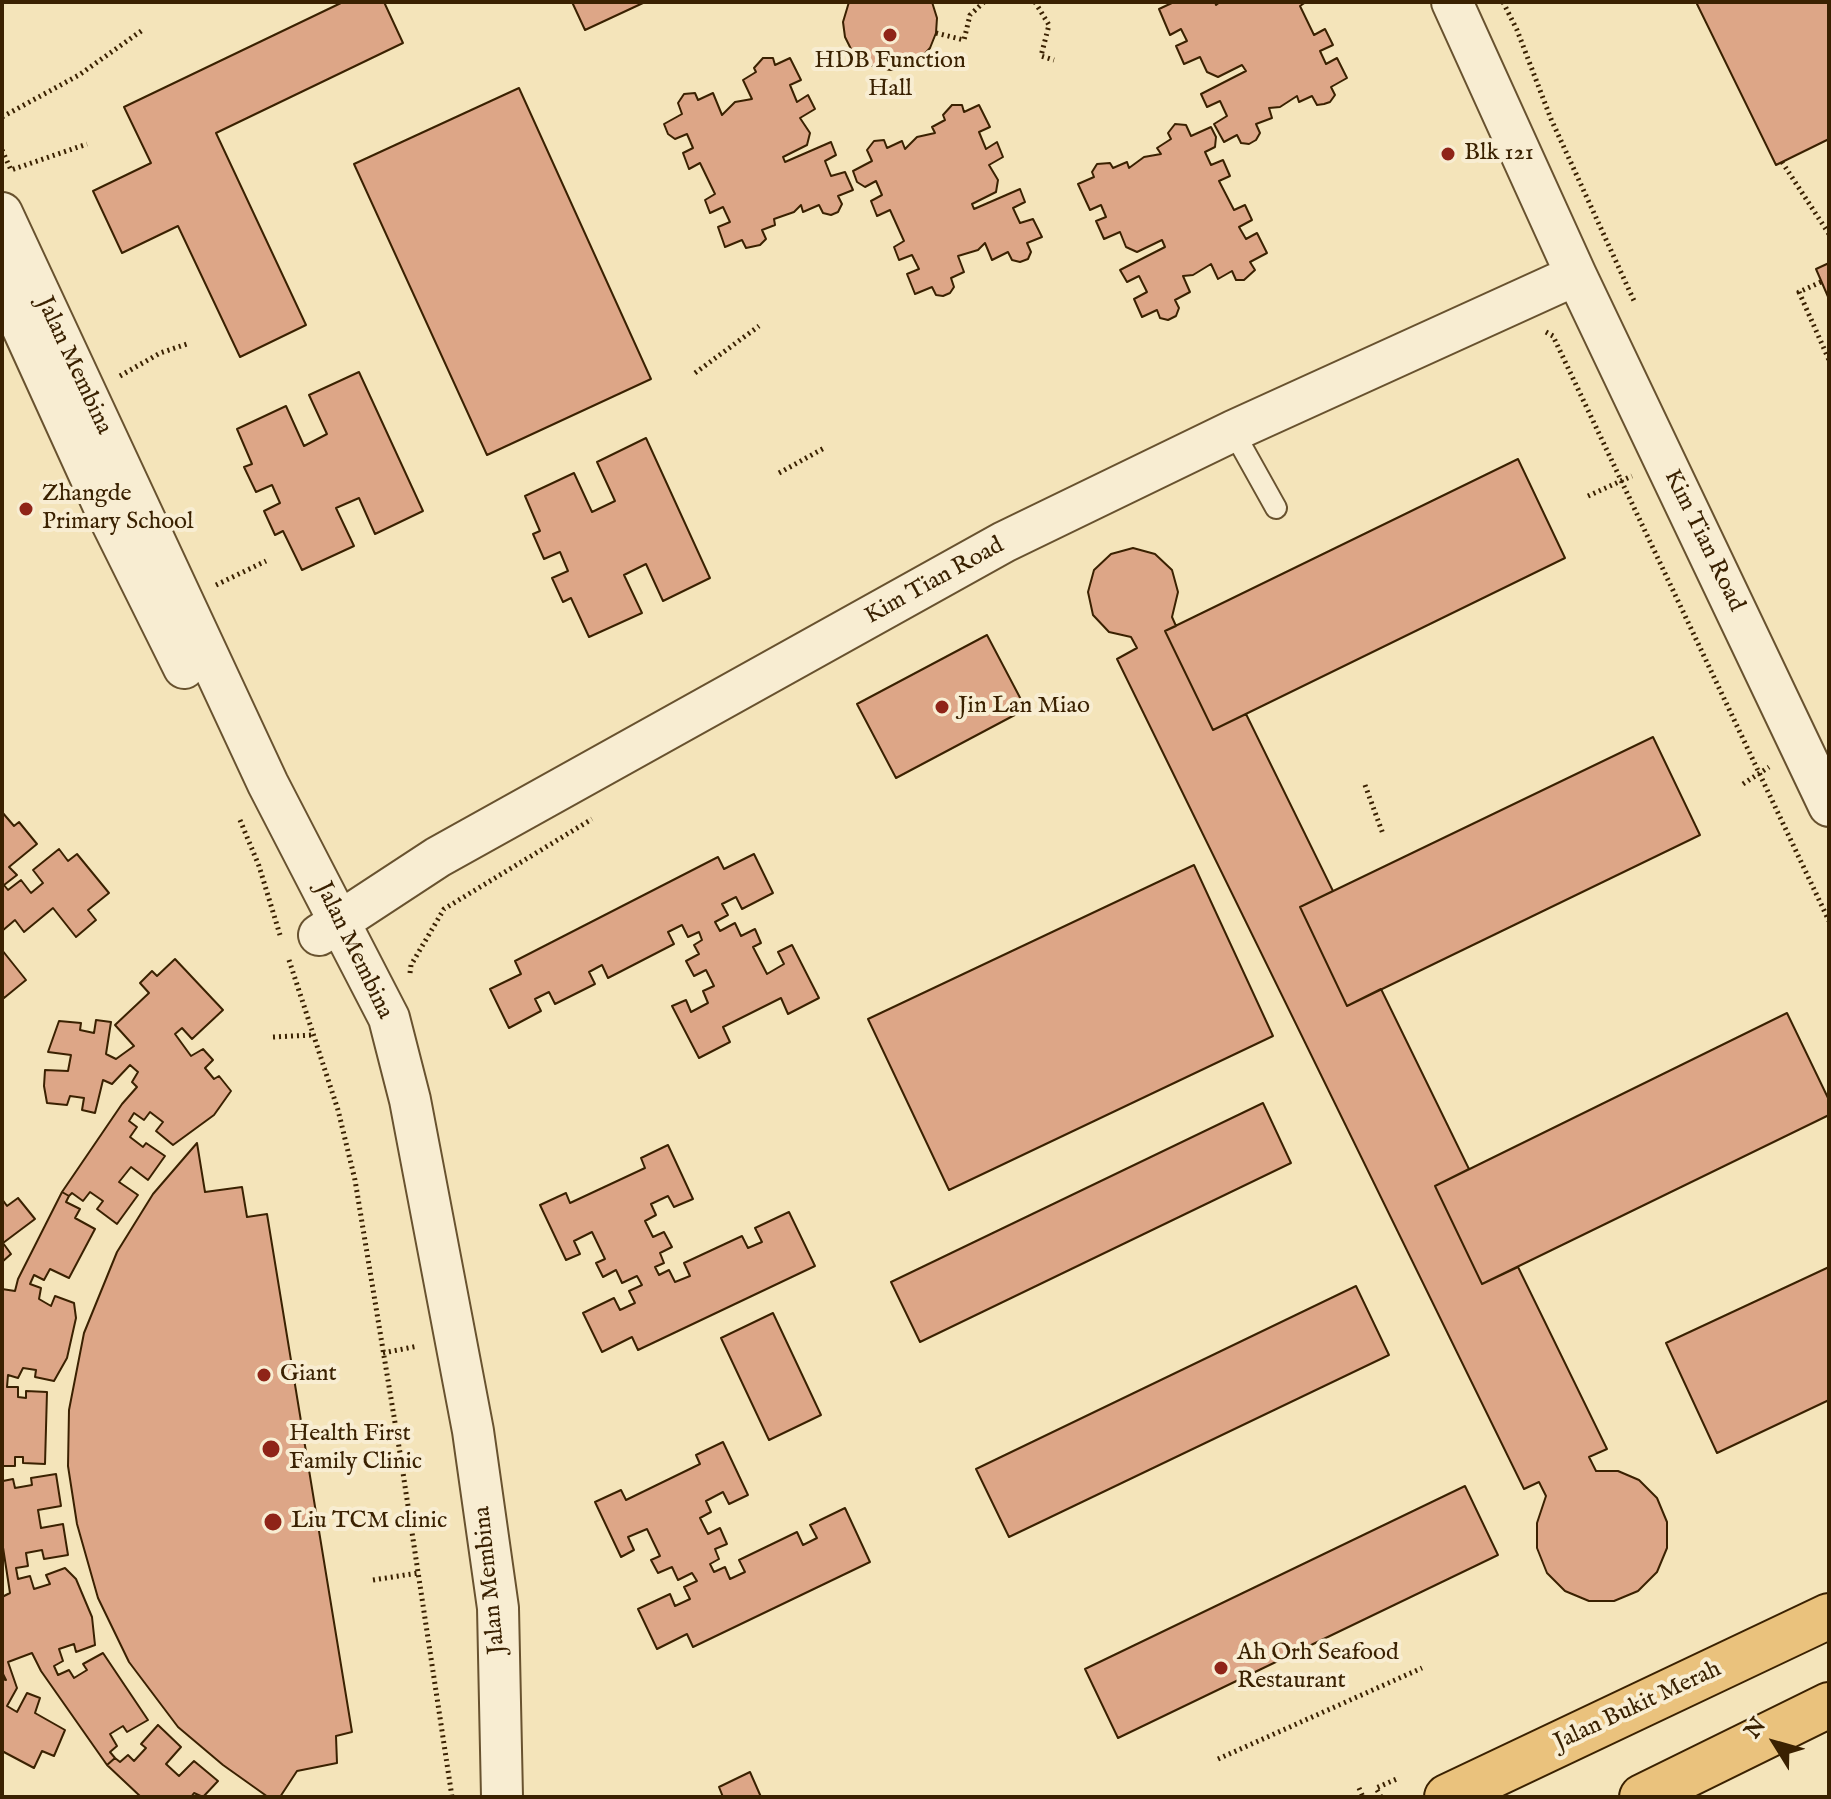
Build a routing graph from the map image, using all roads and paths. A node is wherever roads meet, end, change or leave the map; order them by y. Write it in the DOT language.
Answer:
graph roads {
  1 [pos="984,2"];
  2 [pos="1035,2"];
  3 [pos="1452,2"];
  4 [pos="144,29"];
  5 [pos="936,33"];
  6 [pos="1054,60"];
  7 [pos="2,117"];
  8 [pos="87,144"];
  9 [pos="2,150"];
  10 [pos="1782,162"];
  11 [pos="2,213"];
  12 [pos="1829,234"];
  13 [pos="9,272"];
  14 [pos="1576,275"];
  15 [pos="1821,282"];
  16 [pos="1535,325"];
  17 [pos="759,326"];
  18 [pos="190,343"];
  19 [pos="1829,360"];
  20 [pos="695,373"];
  21 [pos="109,383"];
  22 [pos="1233,431"];
  23 [pos="826,447"];
  24 [pos="779,473"];
  25 [pos="1622,481"];
  26 [pos="1588,496"];
  27 [pos="1276,508"];
  28 [pos="266,561"];
  29 [pos="227,581"];
  30 [pos="1754,777"];
  31 [pos="1743,784"];
  32 [pos="1365,785"];
  33 [pos="1829,806"];
  34 [pos="236,809"];
  35 [pos="596,816"];
  36 [pos="1383,834"];
  37 [pos="1829,921"];
  38 [pos="329,928"];
  39 [pos="409,976"];
  40 [pos="313,1035"];
  41 [pos="273,1037"];
  42 [pos="461,1434"];
  43 [pos="418,1573"];
  44 [pos="373,1580"];
  45 [pos="1829,1616"];
  46 [pos="1422,1668"];
  47 [pos="1829,1705"];
  48 [pos="1218,1759"];
  49 [pos="1399,1778"];
  50 [pos="1359,1788"];
  51 [pos="452,1797"];
  52 [pos="482,1797"];
  53 [pos="502,1797"];
  54 [pos="1363,1797"];
  55 [pos="1381,1797"];
  56 [pos="1447,1797"];
  57 [pos="1642,1797"];
  1 -- 5 [label="path"];
  2 -- 6 [label="path"];
  3 -- 14 [label="street, Kim Tian Road"];
  4 -- 7 [label="path"];
  8 -- 9 [label="path"];
  10 -- 12 [label="path"];
  11 -- 13 [label="street, Jalan Membina"];
  13 -- 38 [label="street, Jalan Membina"];
  14 -- 22 [label="street, Kim Tian Road"];
  14 -- 33 [label="street, Kim Tian Road"];
  15 -- 19 [label="path"];
  16 -- 25 [label="path"];
  17 -- 20 [label="path"];
  18 -- 21 [label="path"];
  22 -- 27 [label="lane"];
  22 -- 38 [label="street, Kim Tian Road"];
  23 -- 24 [label="path"];
  25 -- 26 [label="path"];
  25 -- 37 [label="path"];
  28 -- 29 [label="path"];
  30 -- 31 [label="path"];
  32 -- 36 [label="path"];
  34 -- 40 [label="path"];
  35 -- 39 [label="path"];
  38 -- 42 [label="street, Jalan Membina"];
  40 -- 41 [label="path"];
  40 -- 43 [label="path"];
  42 -- 52 [label="street, Jalan Membina"];
  42 -- 53 [label="street, Jalan Membina"];
  43 -- 44 [label="path"];
  43 -- 51 [label="path"];
  45 -- 56 [label="main road, Jalan Bukit Merah"];
  46 -- 48 [label="path"];
  47 -- 57 [label="main road"];
  49 -- 55 [label="path"];
  50 -- 54 [label="path"];
}
